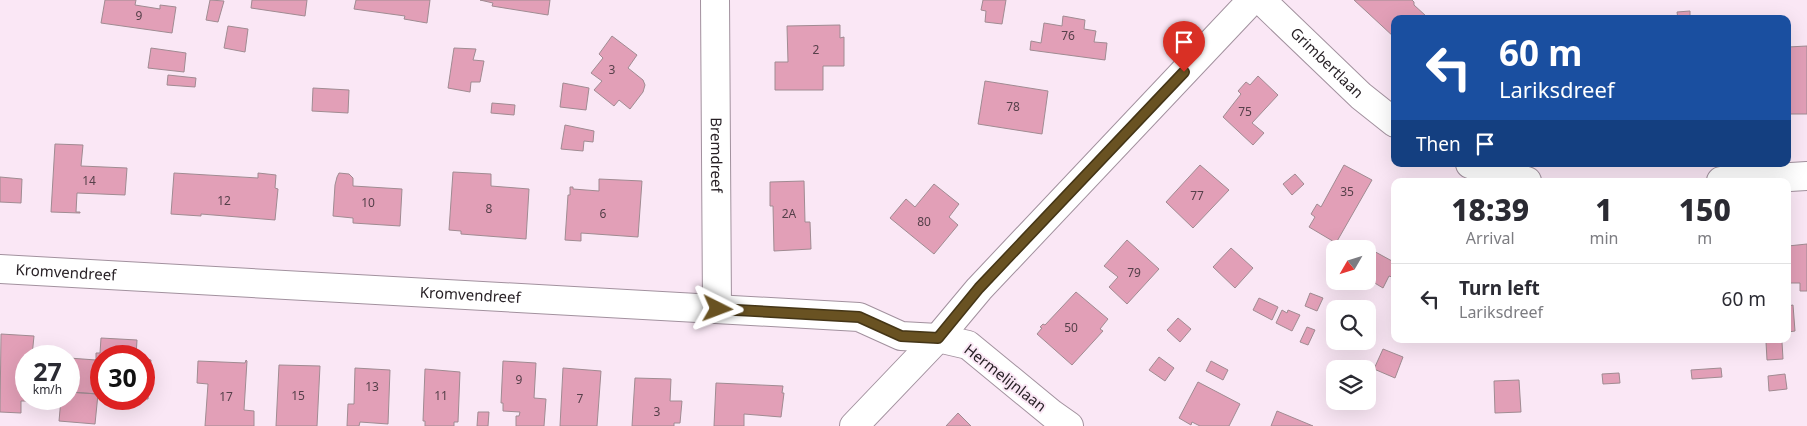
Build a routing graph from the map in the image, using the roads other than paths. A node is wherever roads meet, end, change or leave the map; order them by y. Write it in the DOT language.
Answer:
graph roads {
  1 [pos="715,0"];
  2 [pos="1252,0"];
  3 [pos="1261,0"];
  4 [pos="1391,120"];
  5 [pos="1478,167"];
  6 [pos="1807,176"];
  7 [pos="1513,178"];
  8 [pos="1773,178"];
  9 [pos="0,269"];
  10 [pos="718,309"];
  11 [pos="938,338"];
  12 [pos="854,426"];
  13 [pos="1069,426"];
  1 -- 10 [label="street, Bremdreef"];
  2 -- 11 [label="street"];
  3 -- 4 [label="street, Grimbertlaan"];
  5 -- 7 [label="street"];
  6 -- 8 [label="street"];
  9 -- 10 [label="street, Kromvendreef"];
  10 -- 11 [label="street, Kromvendreef"];
  11 -- 12 [label="street"];
  11 -- 13 [label="street, Hermelijnlaan"];
}
